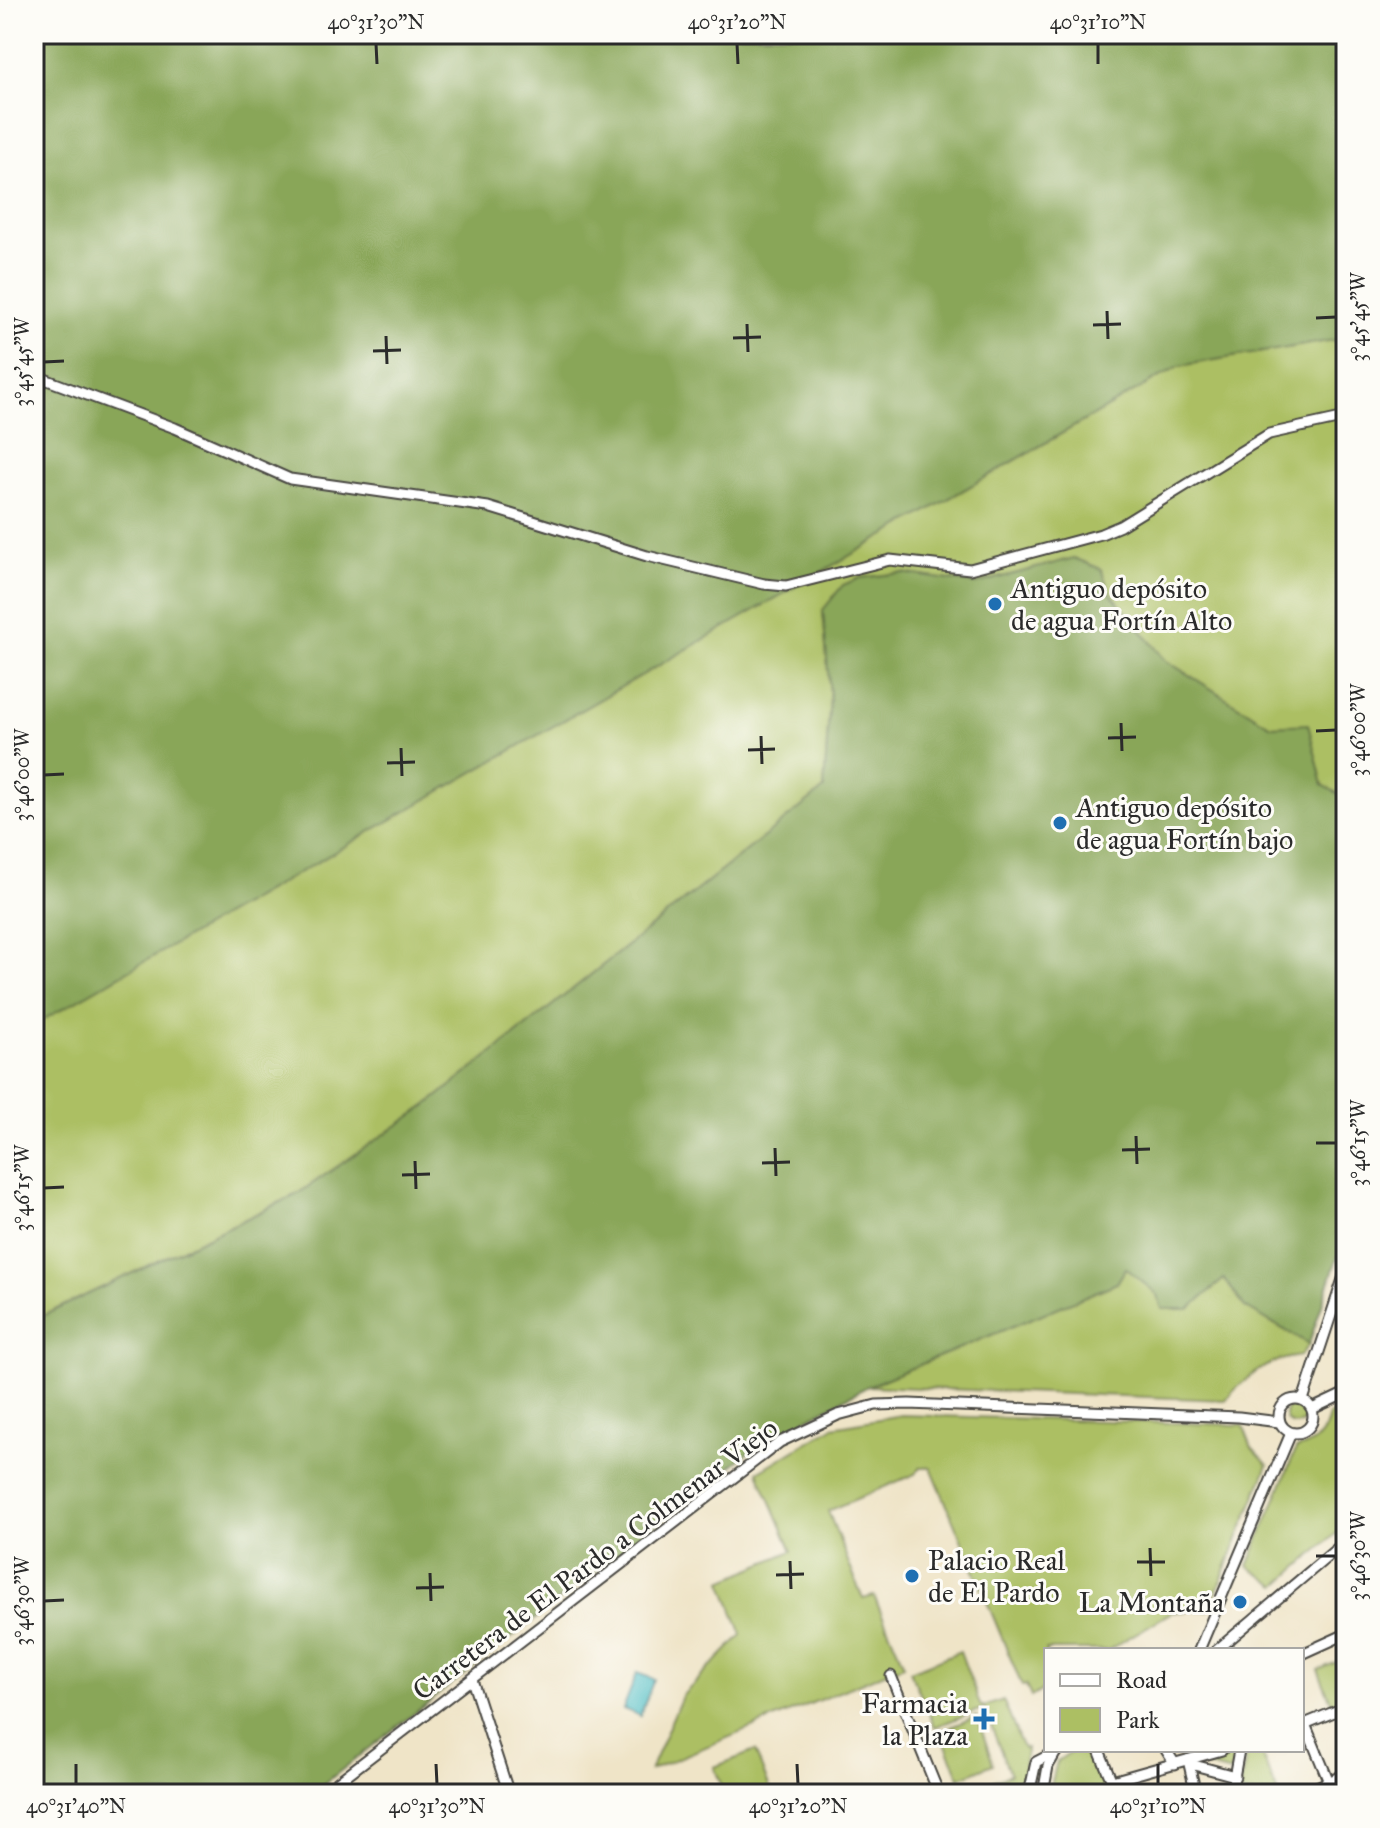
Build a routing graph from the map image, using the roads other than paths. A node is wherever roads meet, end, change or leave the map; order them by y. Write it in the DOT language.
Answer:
graph roads {
  1 [pos="34,375"];
  2 [pos="1346,417"];
  3 [pos="1346,1270"];
  4 [pos="1346,1393"];
  5 [pos="1303,1400"];
  6 [pos="1280,1408"];
  7 [pos="1312,1409"];
  8 [pos="1251,1418"];
  9 [pos="1279,1422"];
  10 [pos="1291,1433"];
  11 [pos="1346,1541"];
  12 [pos="1208,1632"];
  13 [pos="1346,1634"];
  14 [pos="1236,1635"];
  15 [pos="1200,1648"];
  16 [pos="1210,1648"];
  17 [pos="1220,1648"];
  18 [pos="1304,1653"];
  19 [pos="891,1676"];
  20 [pos="472,1680"];
  21 [pos="1346,1707"];
  22 [pos="1304,1725"];
  23 [pos="1100,1752"];
  24 [pos="1167,1752"];
  25 [pos="1215,1752"];
  26 [pos="1239,1752"];
  27 [pos="1052,1756"];
  28 [pos="1188,1760"];
  29 [pos="1175,1764"];
  30 [pos="1346,1774"];
  31 [pos="1235,1776"];
  32 [pos="1112,1781"];
  33 [pos="1328,1781"];
  34 [pos="322,1794"];
  35 [pos="509,1794"];
  36 [pos="939,1794"];
  37 [pos="1029,1794"];
  38 [pos="1043,1794"];
  39 [pos="1117,1794"];
  40 [pos="1196,1794"];
  41 [pos="1231,1794"];
  42 [pos="1301,1794"];
  43 [pos="1334,1794"];
  1 -- 2 [label="street"];
  3 -- 5 [label="street"];
  4 -- 7 [label="street"];
  5 -- 6 [label="street"];
  5 -- 7 [label="street"];
  6 -- 8 [label="street"];
  6 -- 9 [label="street"];
  7 -- 10 [label="street"];
  8 -- 9 [label="street, Carretera de El Pardo a Colmenar Viejo"];
  8 -- 20 [label="street, Carretera de El Pardo a Colmenar Viejo"];
  9 -- 10 [label="street"];
  10 -- 12 [label="street"];
  11 -- 14 [label="street"];
  12 -- 14 [label="street"];
  12 -- 15 [label="street"];
  12 -- 16 [label="street"];
  13 -- 18 [label="street"];
  14 -- 17 [label="street"];
  19 -- 36 [label="street"];
  20 -- 34 [label="street, Carretera de El Pardo a Colmenar Viejo"];
  20 -- 35 [label="street"];
  21 -- 22 [label="street"];
  22 -- 33 [label="street"];
  23 -- 32 [label="street"];
  24 -- 29 [label="street"];
  25 -- 28 [label="street"];
  26 -- 31 [label="street"];
  27 -- 37 [label="street"];
  27 -- 38 [label="street"];
  28 -- 29 [label="street"];
  28 -- 31 [label="street"];
  28 -- 40 [label="street"];
  29 -- 32 [label="street"];
  30 -- 33 [label="street"];
  31 -- 41 [label="street"];
  32 -- 39 [label="street"];
  33 -- 42 [label="street"];
  33 -- 43 [label="street"];
}
